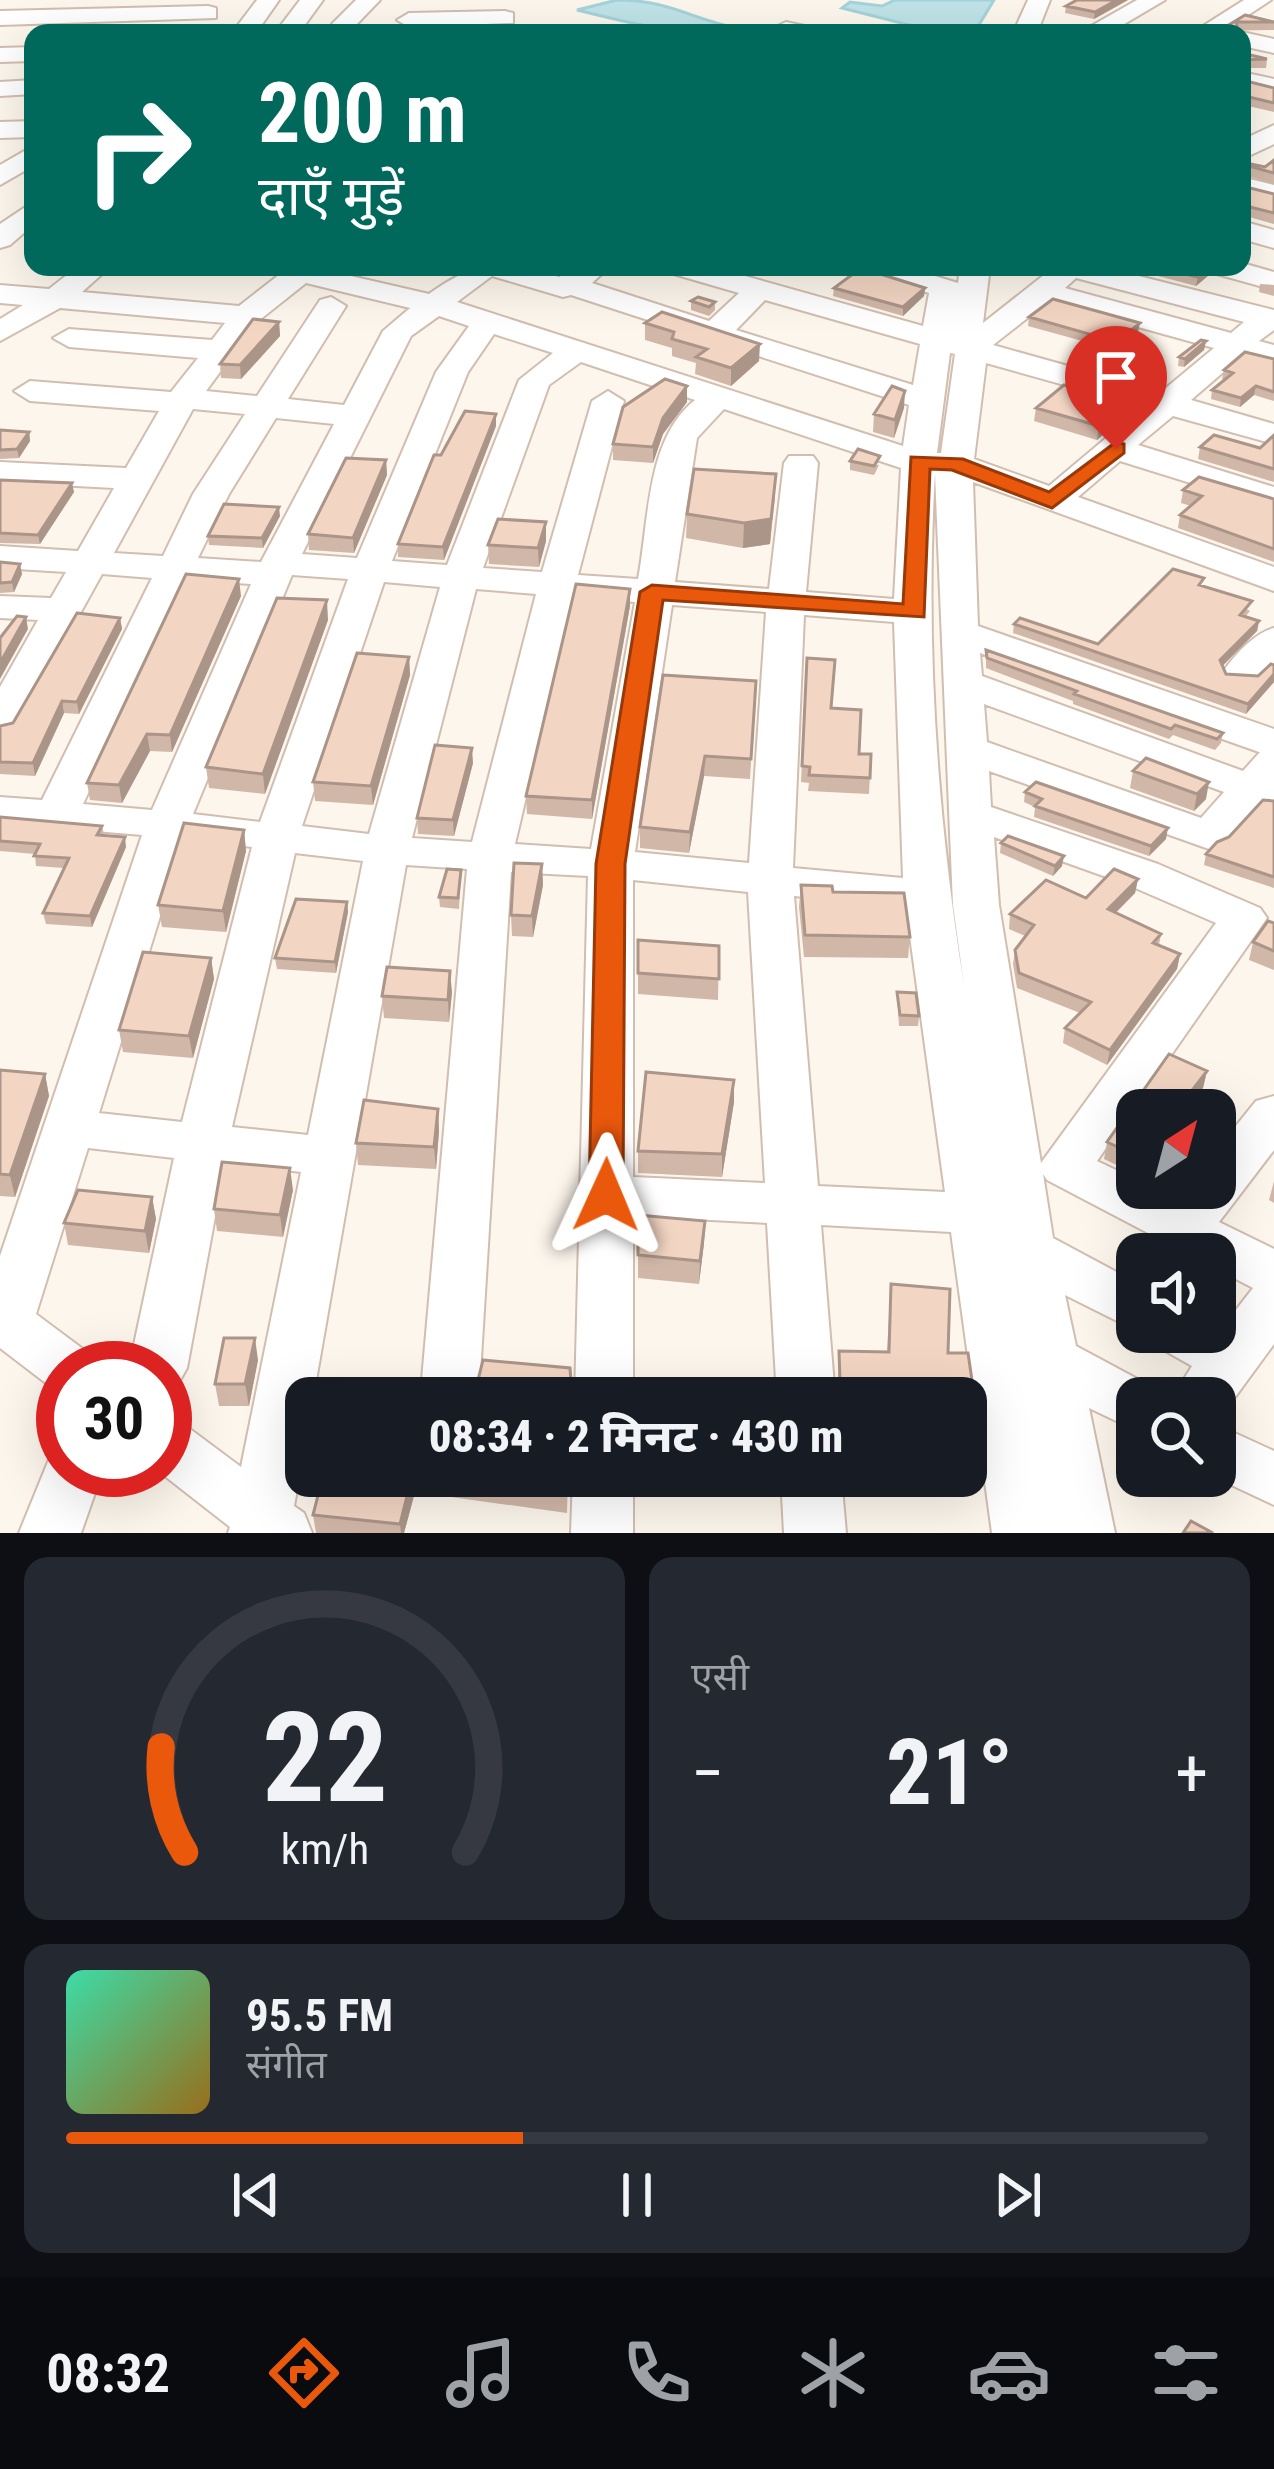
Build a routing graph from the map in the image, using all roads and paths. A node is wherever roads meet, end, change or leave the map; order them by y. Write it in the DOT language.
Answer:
graph roads {
  1 [pos="312,0"];
  2 [pos="369,0"];
  3 [pos="426,0"];
  4 [pos="464,0"];
  5 [pos="1154,0"];
  6 [pos="1260,0"];
  7 [pos="146,6"];
  8 [pos="180,6"];
  9 [pos="106,7"];
  10 [pos="0,18"];
  11 [pos="409,18"];
  12 [pos="205,19"];
  13 [pos="153,24"];
  14 [pos="294,24"];
  15 [pos="344,24"];
  16 [pos="1108,24"];
  17 [pos="1219,24"];
  18 [pos="24,218"];
  19 [pos="0,239"];
  20 [pos="89,276"];
  21 [pos="298,276"];
  22 [pos="328,276"];
  23 [pos="475,276"];
  24 [pos="519,276"];
  25 [pos="583,276"];
  26 [pos="711,276"];
  27 [pos="1060,276"];
  28 [pos="1105,276"];
  29 [pos="960,280"];
  30 [pos="759,290"];
  31 [pos="1042,291"];
  32 [pos="4,294"];
  33 [pos="74,300"];
  34 [pos="433,304"];
  35 [pos="331,305"];
  36 [pos="246,316"];
  37 [pos="1272,320"];
  38 [pos="487,322"];
  39 [pos="0,332"];
  40 [pos="715,333"];
  41 [pos="70,338"];
  42 [pos="954,344"];
  43 [pos="221,350"];
  44 [pos="575,352"];
  45 [pos="1229,354"];
  46 [pos="1274,355"];
  47 [pos="1274,380"];
  48 [pos="30,391"];
  49 [pos="719,397"];
  50 [pos="928,400"];
  51 [pos="182,401"];
  52 [pos="608,401"];
  53 [pos="1172,404"];
  54 [pos="266,407"];
  55 [pos="355,416"];
  56 [pos="1274,434"];
  57 [pos="1116,449"];
  58 [pos="936,462"];
  59 [pos="801,463"];
  60 [pos="0,472"];
  61 [pos="136,479"];
  62 [pos="1274,498"];
  63 [pos="1052,501"];
  64 [pos="0,557"];
  65 [pos="93,560"];
  66 [pos="175,566"];
  67 [pos="276,569"];
  68 [pos="370,570"];
  69 [pos="461,577"];
  70 [pos="1274,580"];
  71 [pos="557,585"];
  72 [pos="652,592"];
  73 [pos="786,602"];
  74 [pos="0,607"];
  75 [pos="63,610"];
  76 [pos="915,612"];
  77 [pos="960,633"];
  78 [pos="1274,640"];
  79 [pos="20,655"];
  80 [pos="1242,673"];
  81 [pos="963,683"];
  82 [pos="0,722"];
  83 [pos="1274,742"];
  84 [pos="966,749"];
  85 [pos="1266,782"];
  86 [pos="0,810"];
  87 [pos="56,815"];
  88 [pos="973,815"];
  89 [pos="167,824"];
  90 [pos="277,835"];
  91 [pos="387,850"];
  92 [pos="490,857"];
  93 [pos="611,864"];
  94 [pos="770,882"];
  95 [pos="927,895"];
  96 [pos="1274,1114"];
  97 [pos="69,1128"];
  98 [pos="203,1142"];
  99 [pos="331,1156"];
  100 [pos="606,1195"];
  101 [pos="793,1204"];
  102 [pos="975,1213"];
  103 [pos="1184,1229"];
  104 [pos="1028,1249"];
  105 [pos="1274,1274"];
  106 [pos="1116,1297"];
  107 [pos="1274,1302"];
  108 [pos="3,1320"];
  109 [pos="163,1341"];
  110 [pos="36,1345"];
  111 [pos="1196,1353"];
  112 [pos="1051,1360"];
  113 [pos="451,1377"];
  114 [pos="604,1377"];
  115 [pos="805,1377"];
  116 [pos="1214,1377"];
  117 [pos="1216,1377"];
  118 [pos="1116,1396"];
  119 [pos="1236,1460"];
  120 [pos="192,1465"];
  121 [pos="1274,1480"];
  122 [pos="63,1497"];
  123 [pos="603,1497"];
  124 [pos="812,1497"];
  125 [pos="268,1528"];
  126 [pos="1086,1531"];
  127 [pos="50,1533"];
  128 [pos="602,1533"];
  129 [pos="815,1533"];
  130 [pos="1023,1533"];
  1 -- 14 [label="street"];
  2 -- 15 [label="street"];
  3 -- 11 [label="street"];
  4 -- 11 [label="street"];
  5 -- 16 [label="street"];
  6 -- 17 [label="street"];
  7 -- 8 [label="street"];
  7 -- 9 [label="street"];
  8 -- 12 [label="street"];
  9 -- 10 [label="street"];
  12 -- 13 [label="street"];
  18 -- 19 [label="street"];
  20 -- 33 [label="street"];
  21 -- 36 [label="street"];
  22 -- 34 [label="street"];
  23 -- 34 [label="street"];
  24 -- 25 [label="street"];
  25 -- 40 [label="street"];
  26 -- 30 [label="street"];
  27 -- 31 [label="street"];
  28 -- 37 [label="street"];
  29 -- 42 [label="street"];
  30 -- 40 [label="street"];
  30 -- 42 [label="street"];
  31 -- 42 [label="street"];
  31 -- 45 [label="street"];
  32 -- 33 [label="street"];
  33 -- 36 [label="street"];
  33 -- 39 [label="street"];
  34 -- 38 [label="street"];
  34 -- 55 [label="street"];
  35 -- 54 [label="street"];
  36 -- 43 [label="street"];
  37 -- 45 [label="street"];
  38 -- 44 [label="street"];
  38 -- 68 [label="street"];
  40 -- 50 [label="street"];
  41 -- 43 [label="street"];
  42 -- 50 [label="street"];
  42 -- 53 [label="street"];
  42 -- 58 [label="street"];
  43 -- 51 [label="street"];
  44 -- 49 [label="street"];
  44 -- 69 [label="street"];
  45 -- 46 [label="street"];
  45 -- 47 [label="street"];
  45 -- 53 [label="street"];
  48 -- 51 [label="street"];
  49 -- 58 [label="street"];
  49 -- 72 [label="street"];
  50 -- 58 [label="street"];
  51 -- 54 [label="street"];
  51 -- 61 [label="street"];
  52 -- 71 [label="street"];
  53 -- 56 [label="street"];
  53 -- 57 [label="street"];
  54 -- 55 [label="street"];
  54 -- 66 [label="street"];
  55 -- 67 [label="street"];
  57 -- 62 [label="street"];
  57 -- 63 [label="street"];
  58 -- 63 [label="street"];
  58 -- 76 [label="street"];
  58 -- 77 [label="street"];
  59 -- 73 [label="street"];
  60 -- 61 [label="street"];
  61 -- 65 [label="street"];
  63 -- 70 [label="street"];
  64 -- 65 [label="street"];
  65 -- 66 [label="street"];
  65 -- 75 [label="street"];
  66 -- 67 [label="street"];
  66 -- 87 [label="street"];
  67 -- 68 [label="street"];
  67 -- 89 [label="street"];
  68 -- 69 [label="street"];
  68 -- 90 [label="street"];
  69 -- 71 [label="street"];
  69 -- 91 [label="street"];
  71 -- 72 [label="street"];
  71 -- 92 [label="street"];
  72 -- 73 [label="street"];
  72 -- 93 [label="street"];
  73 -- 76 [label="street"];
  73 -- 94 [label="street"];
  74 -- 75 [label="street"];
  75 -- 79 [label="street"];
  76 -- 95 [label="street"];
  77 -- 81 [label="street"];
  77 -- 83 [label="street"];
  78 -- 80 [label="street"];
  79 -- 82 [label="street"];
  81 -- 84 [label="street"];
  81 -- 85 [label="street"];
  84 -- 85 [label="street"];
  84 -- 88 [label="street"];
  86 -- 87 [label="street"];
  87 -- 89 [label="street"];
  88 -- 103 [label="street"];
  88 -- 104 [label="street"];
  89 -- 90 [label="street"];
  89 -- 97 [label="street"];
  90 -- 91 [label="street"];
  90 -- 98 [label="street"];
  91 -- 92 [label="street"];
  91 -- 99 [label="street"];
  92 -- 93 [label="street"];
  92 -- 113 [label="street"];
  93 -- 94 [label="street"];
  93 -- 100 [label="street"];
  94 -- 95 [label="street"];
  94 -- 101 [label="street"];
  95 -- 102 [label="street"];
  96 -- 103 [label="street"];
  97 -- 98 [label="street"];
  97 -- 108 [label="street"];
  98 -- 99 [label="street"];
  98 -- 109 [label="street"];
  99 -- 125 [label="street"];
  100 -- 101 [label="street"];
  100 -- 114 [label="street"];
  101 -- 102 [label="street"];
  101 -- 115 [label="street"];
  102 -- 130 [label="street"];
  103 -- 105 [label="street"];
  104 -- 106 [label="street"];
  104 -- 112 [label="street"];
  107 -- 117 [label="street"];
  108 -- 110 [label="street"];
  111 -- 116 [label="street"];
  112 -- 118 [label="street"];
  112 -- 126 [label="street"];
  119 -- 121 [label="street"];
  120 -- 125 [label="street"];
  122 -- 127 [label="street"];
  123 -- 128 [label="street"];
  124 -- 129 [label="street"];
}
